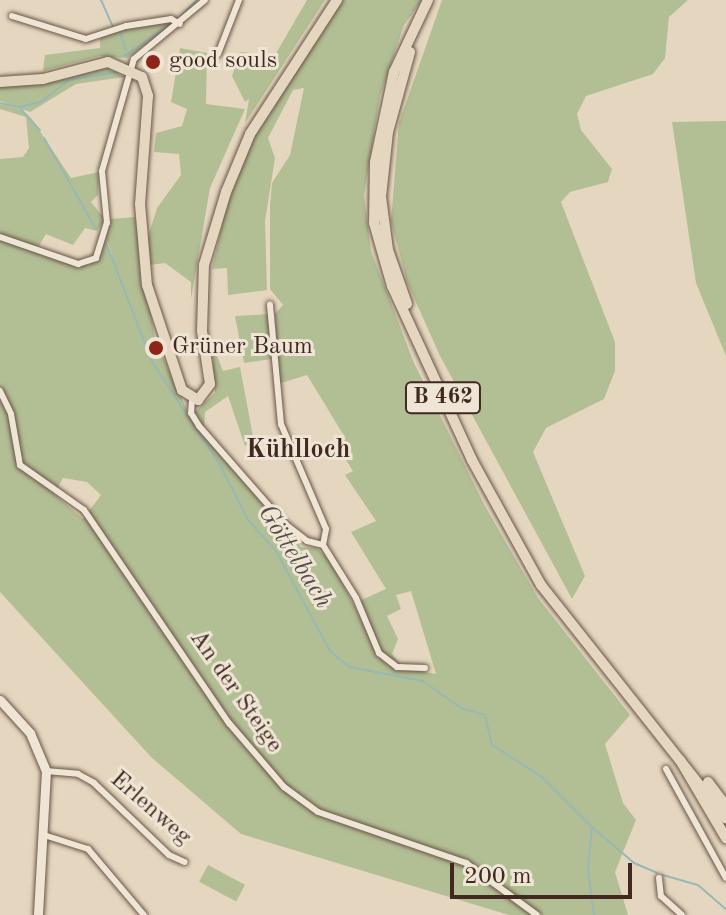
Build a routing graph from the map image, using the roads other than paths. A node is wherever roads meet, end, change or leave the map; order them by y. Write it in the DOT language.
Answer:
graph roads {
  1 [pos="205,0"];
  2 [pos="329,0"];
  3 [pos="337,0"];
  4 [pos="428,0"];
  5 [pos="435,0"];
  6 [pos="240,2"];
  7 [pos="12,16"];
  8 [pos="180,24"];
  9 [pos="218,54"];
  10 [pos="131,67"];
  11 [pos="0,80"];
  12 [pos="0,237"];
  13 [pos="208,249"];
  14 [pos="270,305"];
  15 [pos="0,391"];
  16 [pos="192,399"];
  17 [pos="323,545"];
  18 [pos="425,668"];
  19 [pos="1,703"];
  20 [pos="677,746"];
  21 [pos="666,769"];
  22 [pos="46,771"];
  23 [pos="726,806"];
  24 [pos="726,818"];
  25 [pos="44,835"];
  26 [pos="726,838"];
  27 [pos="185,862"];
  28 [pos="659,878"];
  29 [pos="726,878"];
  30 [pos="38,915"];
  31 [pos="144,915"];
  32 [pos="537,915"];
  33 [pos="682,915"];
  1 -- 8 [label="street"];
  2 -- 13 [label="main road"];
  3 -- 13 [label="main road"];
  4 -- 20 [label="main road, B 462"];
  5 -- 20 [label="main road, B 462"];
  6 -- 9 [label="street"];
  7 -- 8 [label="street"];
  8 -- 10 [label="street"];
  10 -- 11 [label="main road"];
  10 -- 12 [label="street"];
  10 -- 16 [label="main road"];
  13 -- 16 [label="main road"];
  14 -- 17 [label="street"];
  15 -- 32 [label="street, An der Steige"];
  16 -- 17 [label="street"];
  17 -- 18 [label="street"];
  19 -- 22 [label="street"];
  20 -- 23 [label="main road, B 462"];
  20 -- 24 [label="main road, B 462"];
  20 -- 26 [label="main road"];
  21 -- 29 [label="street"];
  22 -- 25 [label="street"];
  22 -- 27 [label="street, Erlenweg"];
  25 -- 30 [label="street"];
  25 -- 31 [label="street"];
  28 -- 33 [label="street"];
}
